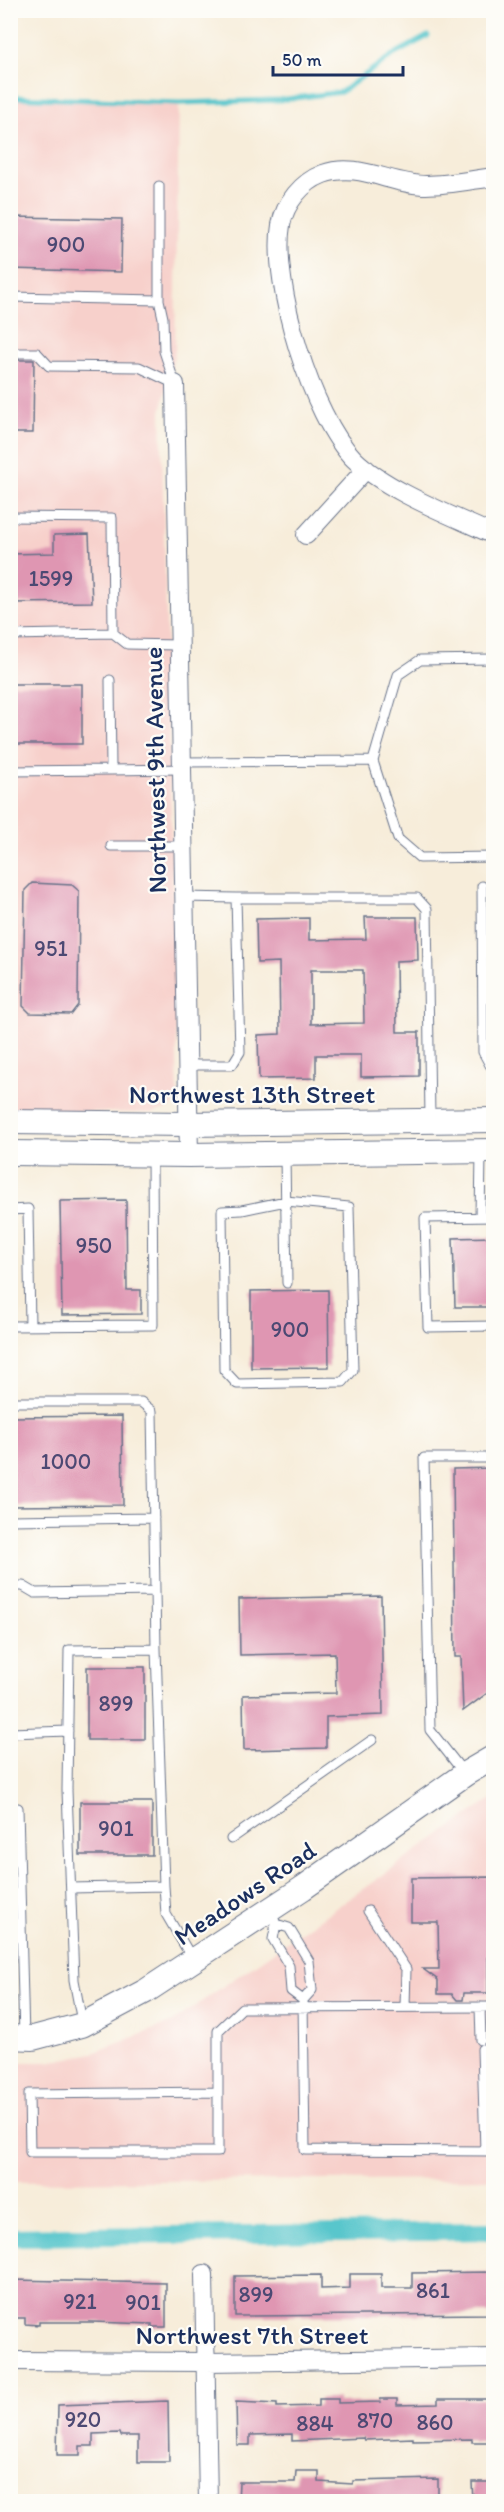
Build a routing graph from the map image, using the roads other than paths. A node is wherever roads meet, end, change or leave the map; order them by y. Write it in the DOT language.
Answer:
graph roads {
  1 [pos="494,177"];
  2 [pos="159,186"];
  3 [pos="10,297"];
  4 [pos="159,300"];
  5 [pos="10,353"];
  6 [pos="175,384"];
  7 [pos="366,469"];
  8 [pos="10,517"];
  9 [pos="306,535"];
  10 [pos="494,535"];
  11 [pos="113,633"];
  12 [pos="10,635"];
  13 [pos="178,645"];
  14 [pos="494,659"];
  15 [pos="110,680"];
  16 [pos="373,761"];
  17 [pos="180,765"];
  18 [pos="111,770"];
  19 [pos="10,771"];
  20 [pos="111,846"];
  21 [pos="182,846"];
  22 [pos="494,857"];
  23 [pos="482,886"];
  24 [pos="183,897"];
  25 [pos="236,898"];
  26 [pos="187,1065"];
  27 [pos="494,1065"];
  28 [pos="494,1120"];
  29 [pos="430,1121"];
  30 [pos="10,1122"];
  31 [pos="188,1124"];
  32 [pos="487,1151"];
  33 [pos="10,1153"];
  34 [pos="285,1153"];
  35 [pos="152,1154"];
  36 [pos="189,1155"];
  37 [pos="286,1201"];
  38 [pos="10,1210"];
  39 [pos="480,1217"];
  40 [pos="494,1217"];
  41 [pos="287,1283"];
  42 [pos="10,1326"];
  43 [pos="30,1326"];
  44 [pos="494,1326"];
  45 [pos="10,1402"];
  46 [pos="494,1458"];
  47 [pos="154,1518"];
  48 [pos="10,1520"];
  49 [pos="10,1586"];
  50 [pos="155,1591"];
  51 [pos="156,1649"];
  52 [pos="68,1731"];
  53 [pos="10,1733"];
  54 [pos="372,1740"];
  55 [pos="494,1756"];
  56 [pos="465,1774"];
  57 [pos="10,1809"];
  58 [pos="231,1839"];
  59 [pos="164,1886"];
  60 [pos="71,1888"];
  61 [pos="368,1911"];
  62 [pos="10,1912"];
  63 [pos="21,1912"];
  64 [pos="273,1918"];
  65 [pos="10,1950"];
  66 [pos="22,1950"];
  67 [pos="193,1961"];
  68 [pos="303,2003"];
  69 [pos="405,2007"];
  70 [pos="480,2007"];
  71 [pos="494,2007"];
  72 [pos="82,2025"];
  73 [pos="17,2037"];
  74 [pos="218,2092"];
  75 [pos="489,2151"];
  76 [pos="204,2274"];
  77 [pos="494,2358"];
  78 [pos="10,2361"];
  79 [pos="206,2362"];
  80 [pos="208,2502"];
  1 -- 7 [label="street"];
  2 -- 4 [label="lane"];
  3 -- 4 [label="lane"];
  4 -- 6 [label="lane"];
  5 -- 6 [label="lane"];
  6 -- 13 [label="street, Northwest 9th Avenue"];
  7 -- 9 [label="street"];
  7 -- 10 [label="street"];
  8 -- 11 [label="lane"];
  11 -- 12 [label="lane"];
  11 -- 13 [label="lane"];
  13 -- 17 [label="street, Northwest 9th Avenue"];
  14 -- 16 [label="lane"];
  15 -- 18 [label="lane"];
  16 -- 17 [label="lane"];
  16 -- 22 [label="lane"];
  17 -- 18 [label="lane"];
  17 -- 21 [label="street, Northwest 9th Avenue"];
  18 -- 19 [label="lane"];
  20 -- 21 [label="lane"];
  21 -- 24 [label="street, Northwest 9th Avenue"];
  23 -- 27 [label="lane"];
  24 -- 25 [label="lane"];
  24 -- 26 [label="street, Northwest 9th Avenue"];
  25 -- 26 [label="lane"];
  25 -- 29 [label="lane"];
  26 -- 31 [label="street, Northwest 9th Avenue"];
  28 -- 29 [label="street, Northwest 13th Street"];
  29 -- 31 [label="street, Northwest 13th Street"];
  30 -- 31 [label="street, Northwest 13th Street"];
  31 -- 36 [label="street, Northwest 9th Avenue"];
  32 -- 34 [label="street"];
  32 -- 39 [label="lane"];
  33 -- 35 [label="street"];
  34 -- 36 [label="street"];
  34 -- 37 [label="lane"];
  35 -- 36 [label="street"];
  35 -- 43 [label="lane"];
  37 -- 37 [label="lane"];
  37 -- 41 [label="lane"];
  38 -- 43 [label="lane"];
  39 -- 40 [label="lane"];
  39 -- 44 [label="lane"];
  42 -- 43 [label="lane"];
  45 -- 47 [label="lane"];
  46 -- 56 [label="lane"];
  47 -- 48 [label="lane"];
  47 -- 50 [label="lane"];
  49 -- 50 [label="lane"];
  50 -- 51 [label="lane"];
  51 -- 52 [label="lane"];
  51 -- 59 [label="lane"];
  52 -- 53 [label="lane"];
  52 -- 60 [label="lane"];
  54 -- 58 [label="lane"];
  55 -- 56 [label="street, Meadows Road"];
  56 -- 64 [label="street, Meadows Road"];
  57 -- 63 [label="lane"];
  59 -- 60 [label="lane"];
  59 -- 67 [label="lane"];
  60 -- 72 [label="lane"];
  61 -- 69 [label="lane"];
  62 -- 63 [label="lane"];
  63 -- 66 [label="lane"];
  64 -- 67 [label="street, Meadows Road"];
  64 -- 68 [label="lane"];
  64 -- 68 [label="lane"];
  65 -- 66 [label="lane"];
  66 -- 73 [label="lane"];
  67 -- 72 [label="street, Meadows Road"];
  68 -- 69 [label="lane"];
  68 -- 74 [label="lane"];
  68 -- 75 [label="lane"];
  69 -- 70 [label="lane"];
  70 -- 71 [label="lane"];
  70 -- 75 [label="lane"];
  72 -- 73 [label="street, Meadows Road"];
  74 -- 74 [label="lane"];
  76 -- 79 [label="street"];
  77 -- 79 [label="street, Northwest 7th Street"];
  78 -- 79 [label="street, Northwest 7th Street"];
  79 -- 80 [label="street"];
}
